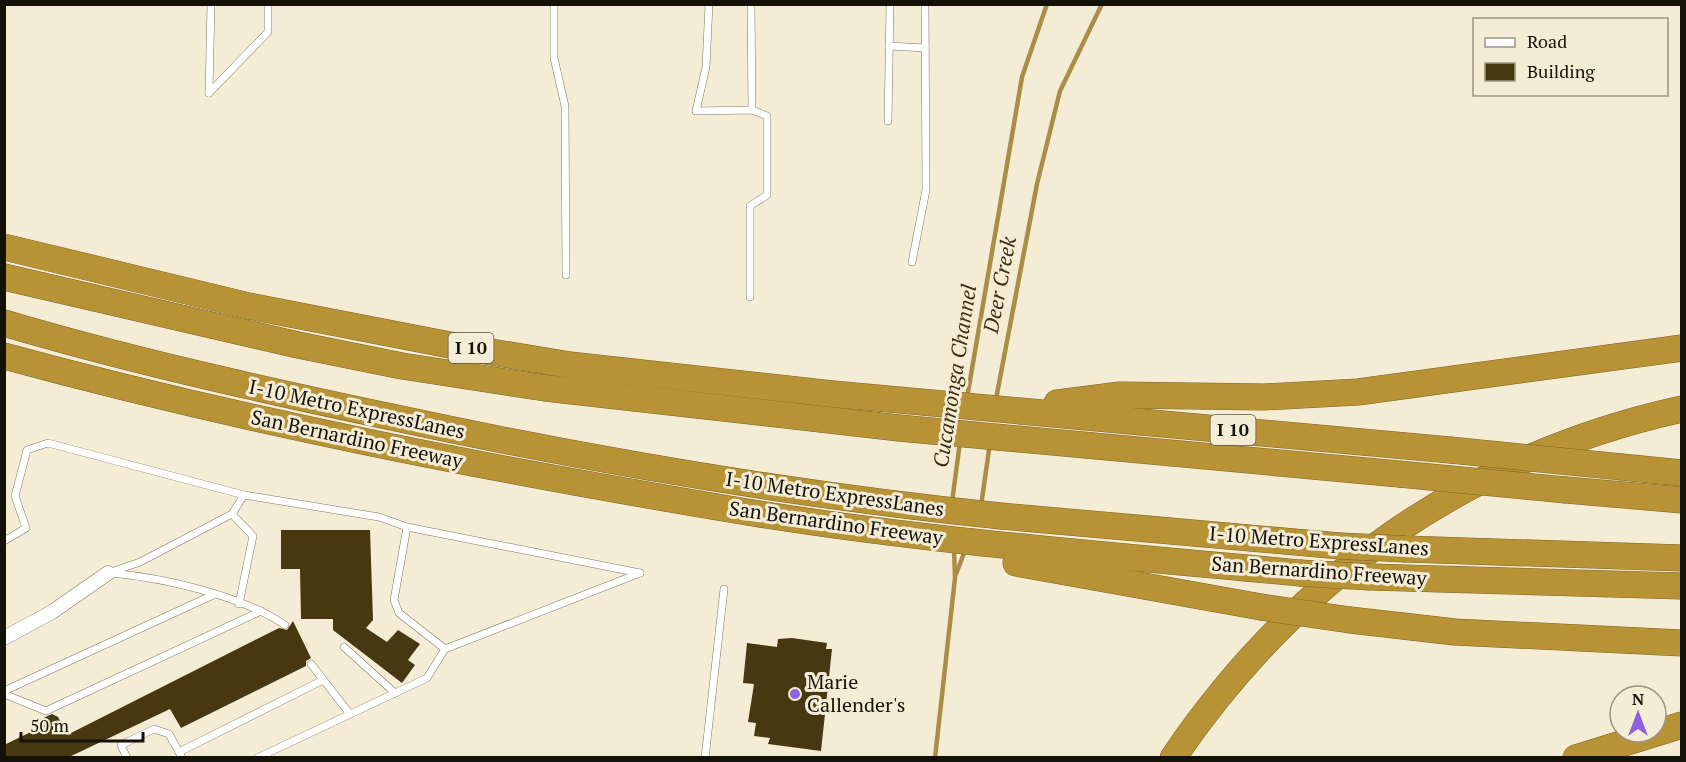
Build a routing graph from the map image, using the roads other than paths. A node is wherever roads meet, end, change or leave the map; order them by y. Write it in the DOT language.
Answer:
graph roads {
  1 [pos="211,4"];
  2 [pos="268,4"];
  3 [pos="554,4"];
  4 [pos="709,4"];
  5 [pos="751,4"];
  6 [pos="890,4"];
  7 [pos="925,4"];
  8 [pos="889,46"];
  9 [pos="925,48"];
  10 [pos="752,110"];
  11 [pos="888,121"];
  12 [pos="4,247"];
  13 [pos="912,262"];
  14 [pos="566,275"];
  15 [pos="4,277"];
  16 [pos="750,297"];
  17 [pos="4,323"];
  18 [pos="1682,348"];
  19 [pos="4,356"];
  20 [pos="1016,409"];
  21 [pos="1682,409"];
  22 [pos="1682,473"];
  23 [pos="244,495"];
  24 [pos="1682,500"];
  25 [pos="232,514"];
  26 [pos="407,527"];
  27 [pos="4,541"];
  28 [pos="994,552"];
  29 [pos="1682,558"];
  30 [pos="108,573"];
  31 [pos="1682,586"];
  32 [pos="724,589"];
  33 [pos="213,595"];
  34 [pos="239,604"];
  35 [pos="261,611"];
  36 [pos="285,626"];
  37 [pos="4,638"];
  38 [pos="1682,643"];
  39 [pos="344,647"];
  40 [pos="445,649"];
  41 [pos="310,664"];
  42 [pos="323,680"];
  43 [pos="4,692"];
  44 [pos="395,693"];
  45 [pos="350,714"];
  46 [pos="1682,725"];
  47 [pos="180,754"];
  48 [pos="127,758"];
  49 [pos="257,758"];
  50 [pos="705,758"];
  51 [pos="1173,758"];
  52 [pos="1576,758"];
  1 -- 2 [label="lane"];
  3 -- 14 [label="lane"];
  4 -- 10 [label="lane"];
  5 -- 10 [label="lane"];
  6 -- 8 [label="lane"];
  7 -- 9 [label="lane"];
  8 -- 9 [label="lane"];
  8 -- 11 [label="lane"];
  9 -- 13 [label="lane"];
  10 -- 16 [label="lane"];
  12 -- 20 [label="highway, I 10"];
  15 -- 24 [label="highway, bridge"];
  17 -- 29 [label="highway, I-10 Metro ExpressLanes, bridge"];
  18 -- 20 [label="highway"];
  19 -- 28 [label="highway, San Bernardino Freeway"];
  20 -- 22 [label="highway, I 10, bridge"];
  21 -- 51 [label="highway"];
  23 -- 25 [label="lane"];
  23 -- 26 [label="lane"];
  23 -- 27 [label="lane"];
  25 -- 30 [label="lane"];
  25 -- 34 [label="lane"];
  26 -- 40 [label="lane"];
  26 -- 40 [label="lane"];
  28 -- 31 [label="highway, San Bernardino Freeway, bridge"];
  28 -- 38 [label="highway, bridge"];
  30 -- 33 [label="lane"];
  30 -- 37 [label="street"];
  32 -- 50 [label="lane"];
  33 -- 34 [label="lane"];
  33 -- 43 [label="lane"];
  34 -- 35 [label="lane"];
  35 -- 36 [label="lane"];
  35 -- 43 [label="lane"];
  39 -- 44 [label="lane"];
  40 -- 44 [label="lane"];
  41 -- 42 [label="lane"];
  42 -- 45 [label="lane"];
  42 -- 47 [label="lane"];
  44 -- 45 [label="lane"];
  45 -- 49 [label="lane"];
  46 -- 52 [label="highway"];
  47 -- 48 [label="lane"];
}
